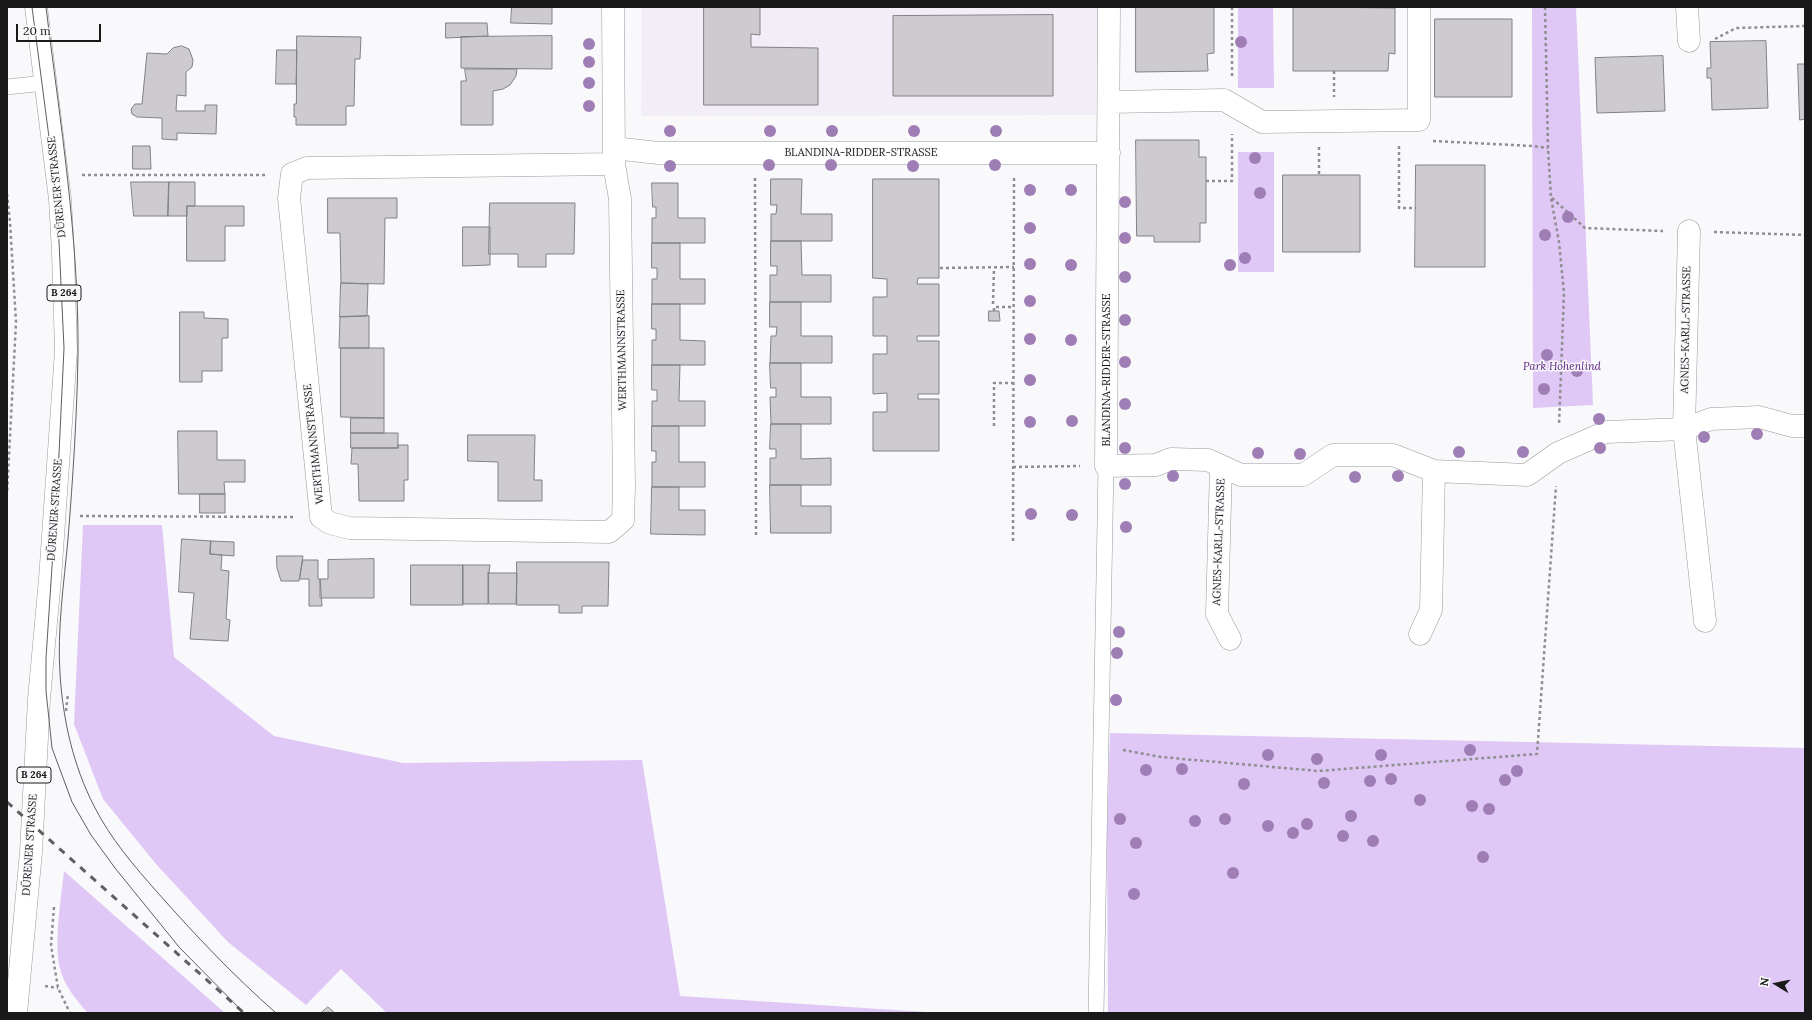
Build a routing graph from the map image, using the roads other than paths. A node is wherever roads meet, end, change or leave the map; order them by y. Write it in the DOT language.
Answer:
graph roads {
  1 [pos="36,7"];
  2 [pos="613,7"];
  3 [pos="1109,7"];
  4 [pos="1418,7"];
  5 [pos="1688,7"];
  6 [pos="1689,41"];
  7 [pos="44,83"];
  8 [pos="7,87"];
  9 [pos="1109,102"];
  10 [pos="1109,153"];
  11 [pos="614,156"];
  12 [pos="1689,231"];
  13 [pos="1805,426"];
  14 [pos="1684,429"];
  15 [pos="1106,466"];
  16 [pos="1221,466"];
  17 [pos="1434,471"];
  18 [pos="1705,621"];
  19 [pos="1420,634"];
  20 [pos="1230,639"];
  21 [pos="16,1013"];
  22 [pos="1096,1013"];
  1 -- 7 [label="street, DÜRENER STRASSE / B 264"];
  2 -- 11 [label="street, WERTHMANNSTRASSE"];
  3 -- 9 [label="street, BLANDINA-RIDDER-STRASSE"];
  4 -- 9 [label="street"];
  5 -- 6 [label="street"];
  7 -- 8 [label="lane"];
  7 -- 21 [label="street, DÜRENER STRASSE / B 264"];
  9 -- 10 [label="street, BLANDINA-RIDDER-STRASSE"];
  10 -- 11 [label="street, BLANDINA-RIDDER-STRASSE"];
  10 -- 15 [label="street, BLANDINA-RIDDER-STRASSE"];
  11 -- 11 [label="street, WERTHMANNSTRASSE"];
  12 -- 14 [label="street, AGNES-KARLL-STRASSE"];
  13 -- 14 [label="street, AGNES-KARLL-STRASSE"];
  14 -- 17 [label="street, AGNES-KARLL-STRASSE"];
  14 -- 18 [label="street, AGNES-KARLL-STRASSE"];
  15 -- 16 [label="street, AGNES-KARLL-STRASSE"];
  15 -- 22 [label="lane"];
  16 -- 17 [label="street, AGNES-KARLL-STRASSE"];
  16 -- 20 [label="street, AGNES-KARLL-STRASSE"];
  17 -- 19 [label="street"];
}
